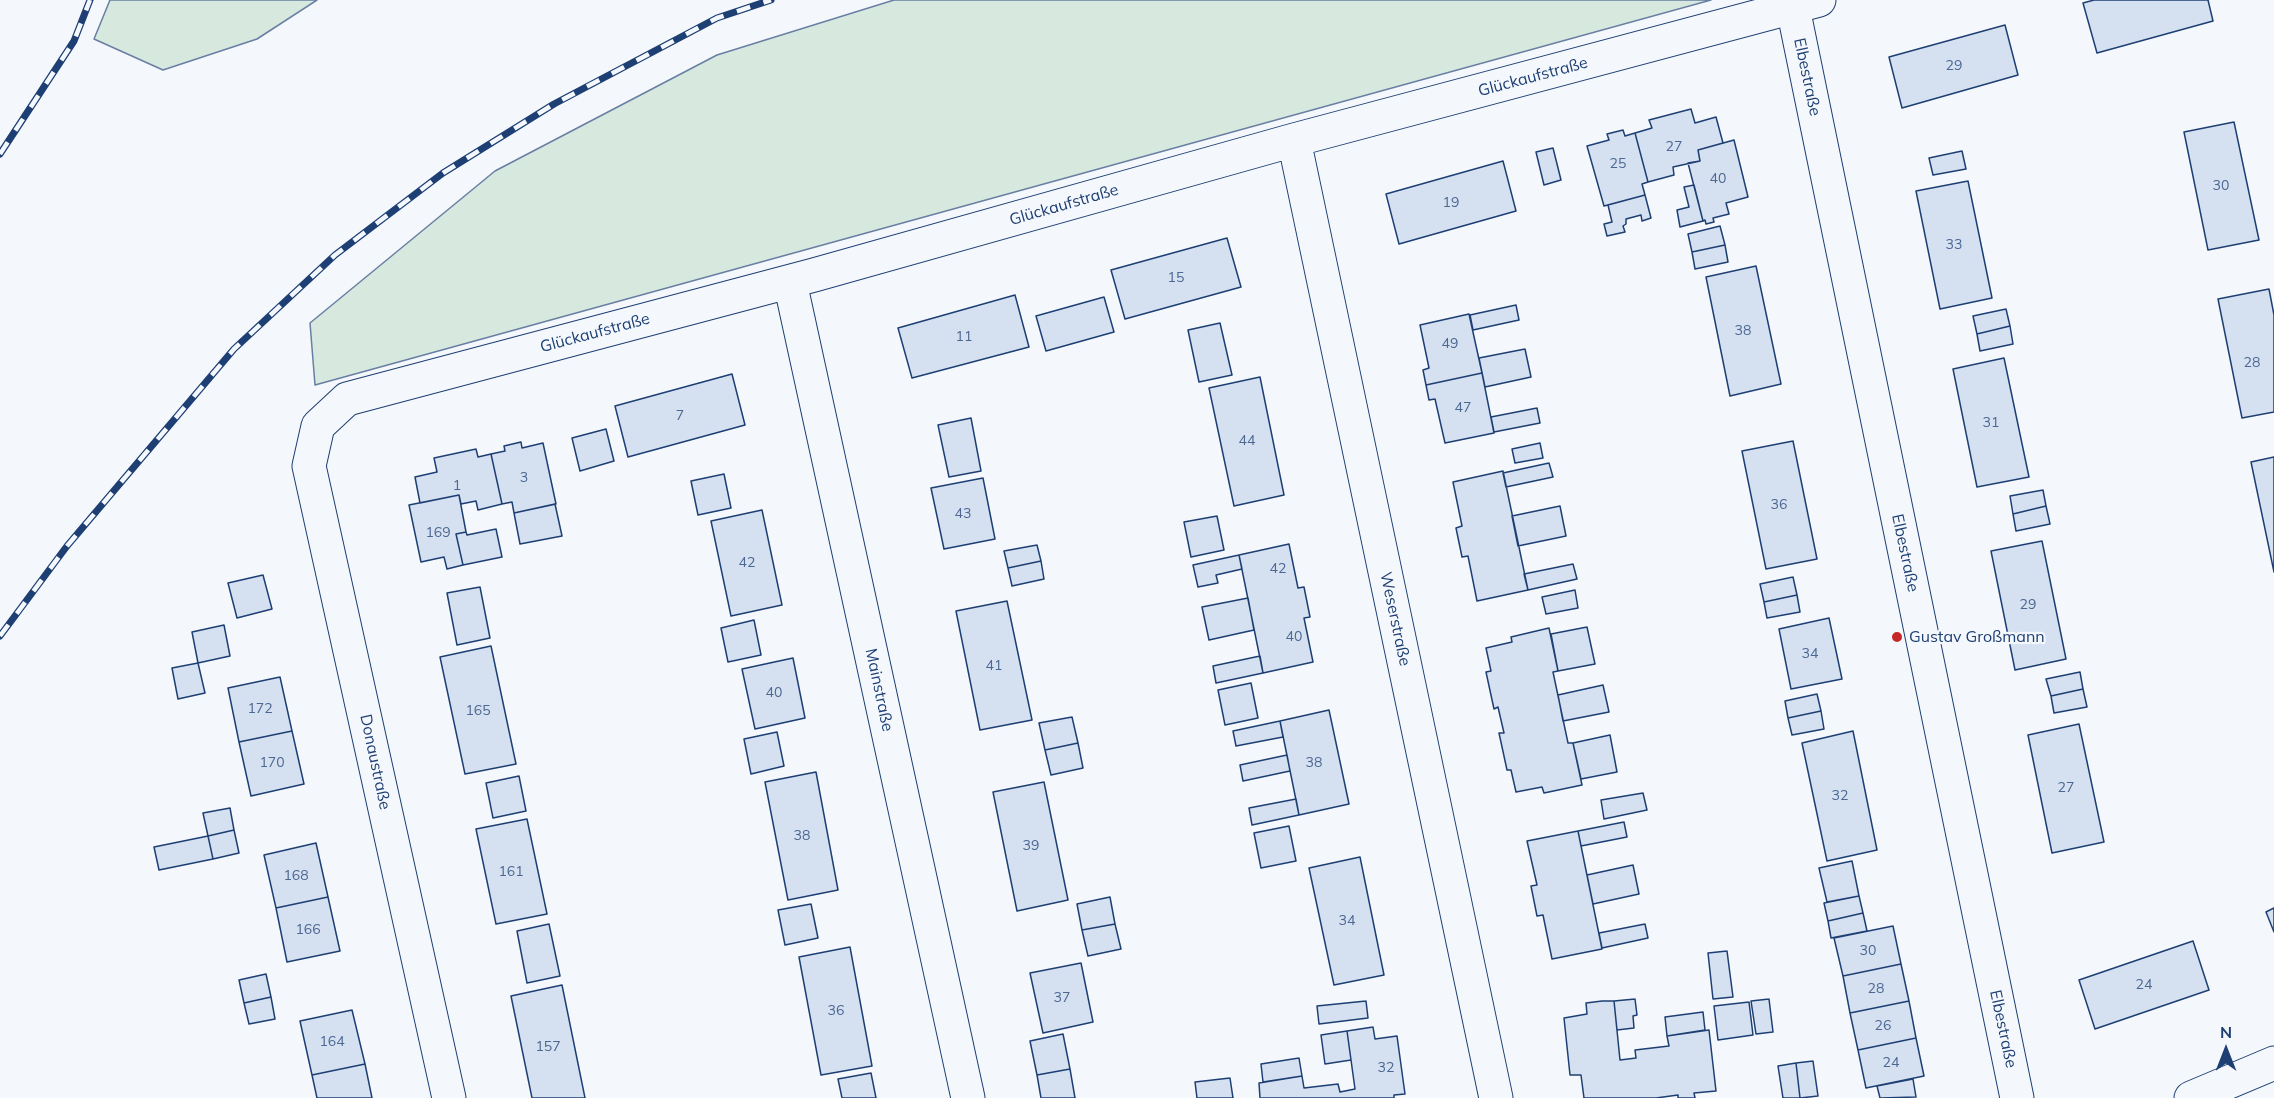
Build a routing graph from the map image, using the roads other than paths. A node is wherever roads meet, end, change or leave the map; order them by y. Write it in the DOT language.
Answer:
graph roads {
  1 [pos="1806,4"];
  2 [pos="1294,140"];
  3 [pos="790,282"];
  4 [pos="318,426"];
  5 [pos="2274,1063"];
  6 [pos="449,1098"];
  7 [pos="968,1098"];
  8 [pos="1496,1098"];
  9 [pos="2018,1098"];
  10 [pos="2191,1098"];
  1 -- 2 [label="street, Glückaufstraße"];
  1 -- 9 [label="street, Elbestraße"];
  2 -- 3 [label="street, Glückaufstraße"];
  2 -- 8 [label="street, Weserstraße"];
  3 -- 4 [label="street, Glückaufstraße"];
  3 -- 7 [label="street, Mainstraße"];
  4 -- 6 [label="street, Donaustraße"];
  5 -- 10 [label="street"];
}
